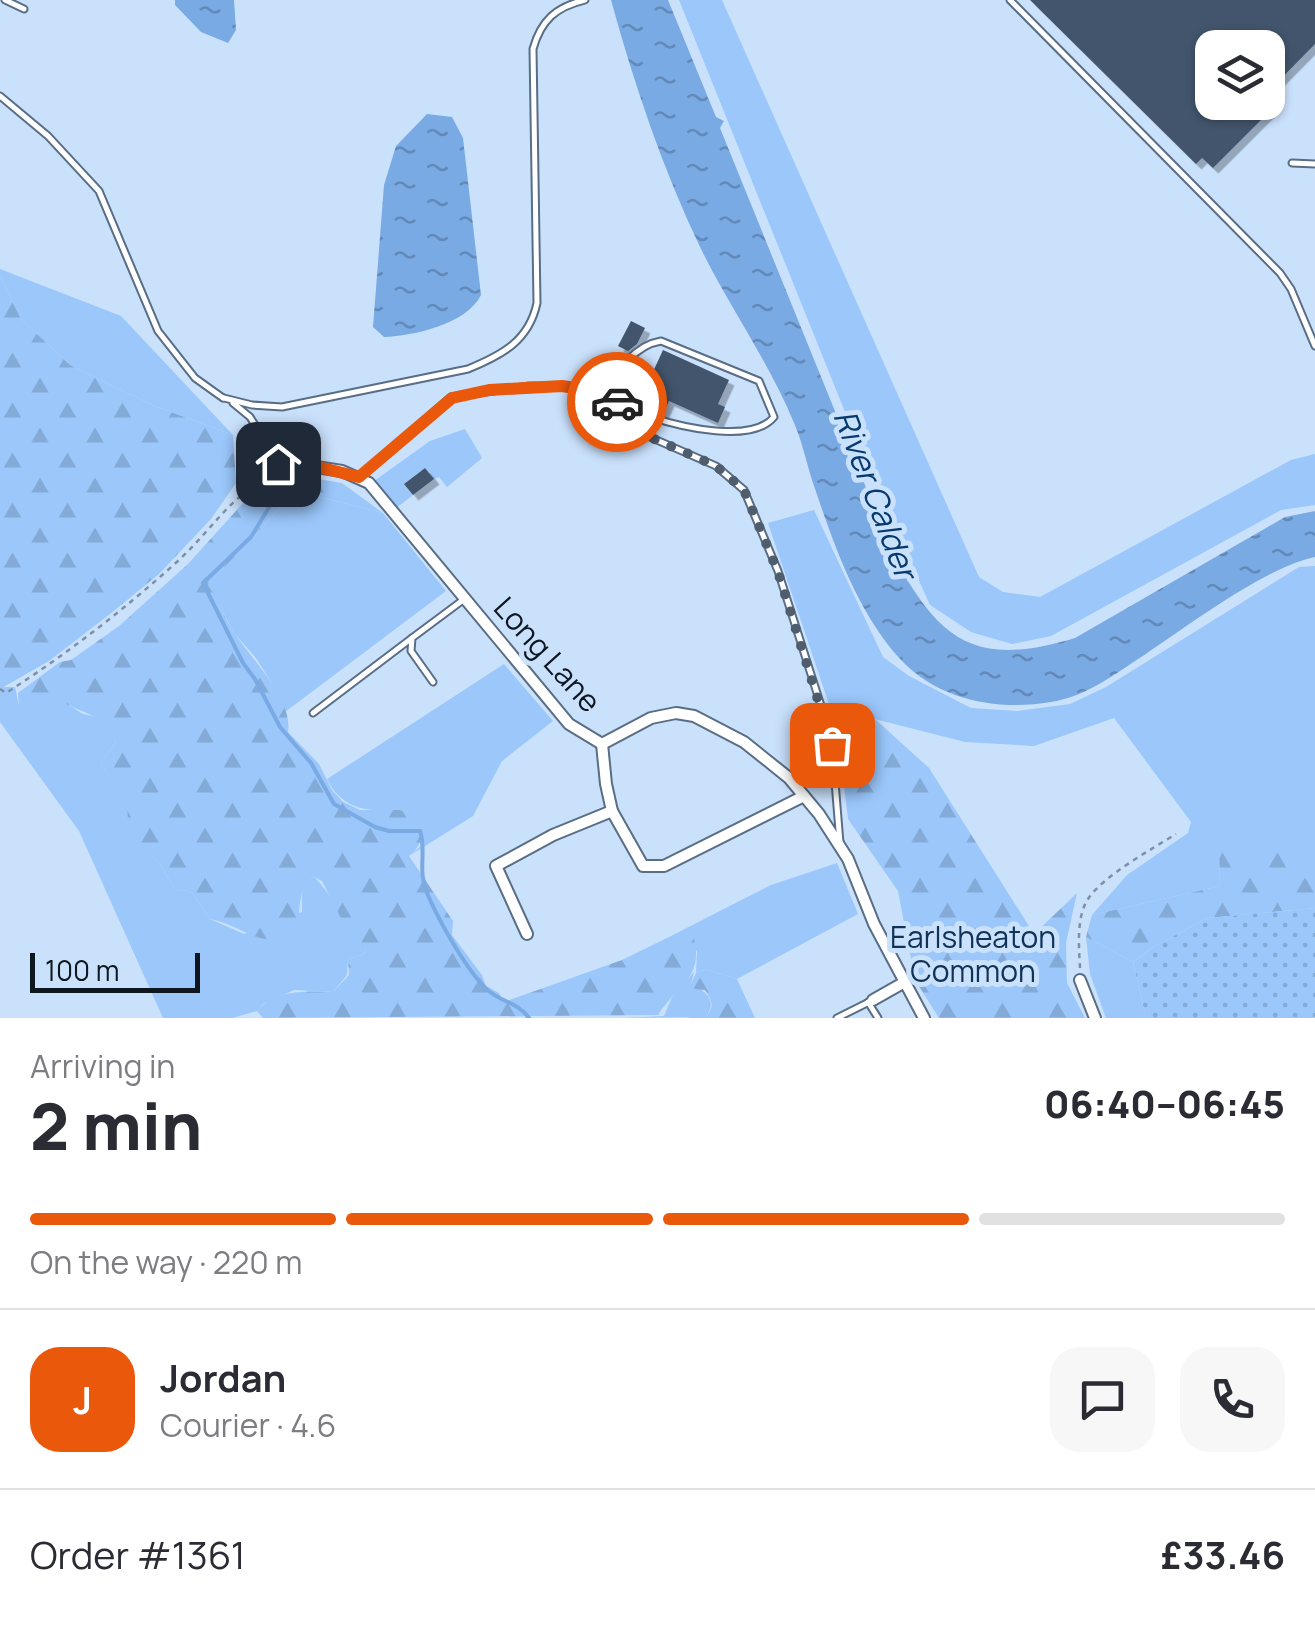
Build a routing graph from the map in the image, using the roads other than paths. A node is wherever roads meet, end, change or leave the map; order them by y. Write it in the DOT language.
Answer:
graph roads {
  1 [pos="4,0"];
  2 [pos="586,0"];
  3 [pos="1010,0"];
  4 [pos="24,9"];
  5 [pos="0,96"];
  6 [pos="1292,163"];
  7 [pos="1315,164"];
  8 [pos="1315,346"];
  9 [pos="608,393"];
  10 [pos="224,398"];
  11 [pos="621,407"];
  12 [pos="278,464"];
  13 [pos="297,464"];
  14 [pos="271,474"];
  15 [pos="359,477"];
  16 [pos="465,598"];
  17 [pos="412,638"];
  18 [pos="433,682"];
  19 [pos="313,713"];
  20 [pos="602,744"];
  21 [pos="804,796"];
  22 [pos="612,812"];
  23 [pos="840,846"];
  24 [pos="527,934"];
  25 [pos="1080,980"];
  26 [pos="903,982"];
  27 [pos="870,1001"];
  28 [pos="837,1018"];
  29 [pos="878,1018"];
  30 [pos="924,1018"];
  31 [pos="1096,1018"];
  1 -- 4 [label="lane"];
  2 -- 10 [label="lane"];
  3 -- 8 [label="lane"];
  5 -- 10 [label="lane"];
  6 -- 7 [label="lane"];
  9 -- 11 [label="lane"];
  9 -- 11 [label="lane"];
  9 -- 15 [label="lane"];
  10 -- 12 [label="lane"];
  11 -- 23 [label="lane"];
  12 -- 13 [label="lane"];
  12 -- 14 [label="lane"];
  13 -- 15 [label="street"];
  15 -- 16 [label="street, Long Lane"];
  16 -- 17 [label="lane"];
  16 -- 20 [label="street, Long Lane"];
  17 -- 18 [label="lane"];
  17 -- 19 [label="lane"];
  20 -- 21 [label="street, Long Lane"];
  20 -- 22 [label="street"];
  21 -- 22 [label="street"];
  21 -- 23 [label="street, Long Lane"];
  22 -- 24 [label="street"];
  23 -- 26 [label="street, Long Lane"];
  25 -- 31 [label="street"];
  26 -- 27 [label="street"];
  26 -- 30 [label="street, Long Lane"];
  27 -- 28 [label="lane"];
  27 -- 29 [label="lane"];
}
